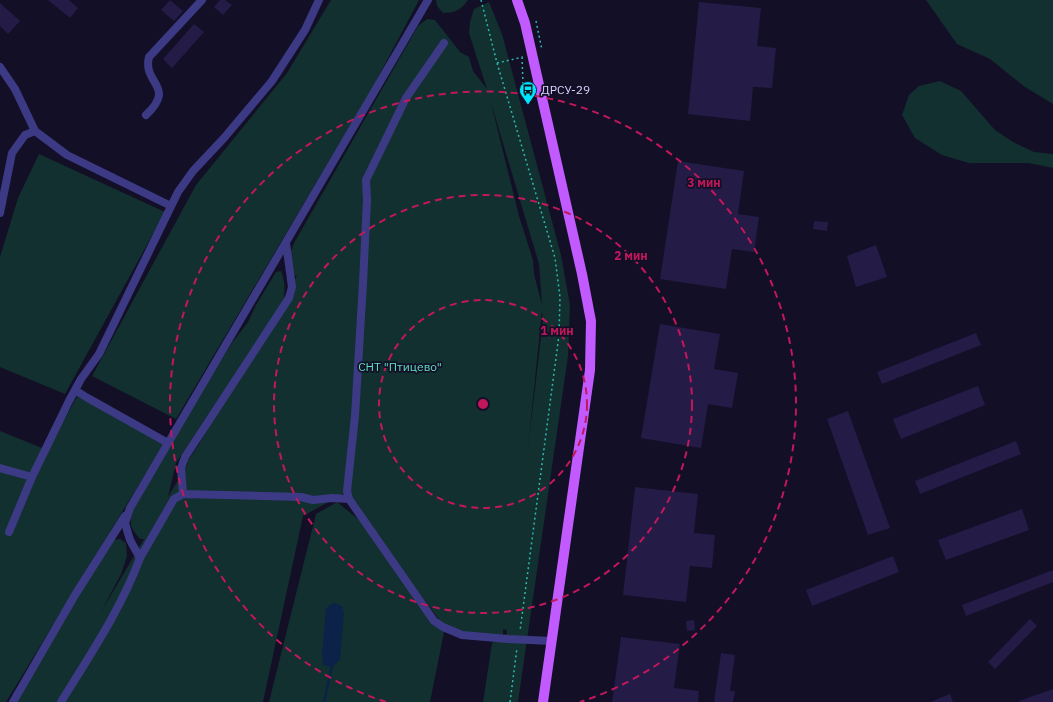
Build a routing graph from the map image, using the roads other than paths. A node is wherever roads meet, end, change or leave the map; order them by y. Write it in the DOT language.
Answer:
graph roads {
  1 [pos="202,0"];
  2 [pos="319,0"];
  3 [pos="428,0"];
  4 [pos="517,0"];
  5 [pos="444,43"];
  6 [pos="0,67"];
  7 [pos="146,115"];
  8 [pos="35,131"];
  9 [pos="171,206"];
  10 [pos="0,213"];
  11 [pos="286,243"];
  12 [pos="75,390"];
  13 [pos="168,443"];
  14 [pos="0,468"];
  15 [pos="32,477"];
  16 [pos="183,494"];
  17 [pos="350,499"];
  18 [pos="130,508"];
  19 [pos="9,532"];
  20 [pos="140,558"];
  21 [pos="552,641"];
  22 [pos="13,702"];
  23 [pos="61,702"];
  24 [pos="543,702"];
  1 -- 7 [label="street"];
  2 -- 9 [label="street"];
  3 -- 11 [label="street"];
  4 -- 21 [label="main road"];
  5 -- 17 [label="street"];
  6 -- 8 [label="street"];
  8 -- 9 [label="street"];
  8 -- 10 [label="street"];
  9 -- 12 [label="street"];
  11 -- 13 [label="street"];
  11 -- 16 [label="street"];
  12 -- 13 [label="street"];
  12 -- 15 [label="street"];
  13 -- 18 [label="street"];
  14 -- 15 [label="street"];
  15 -- 19 [label="street"];
  16 -- 17 [label="street"];
  16 -- 20 [label="street"];
  17 -- 21 [label="street"];
  18 -- 20 [label="street"];
  18 -- 22 [label="street"];
  20 -- 23 [label="street"];
  21 -- 24 [label="main road"];
}
